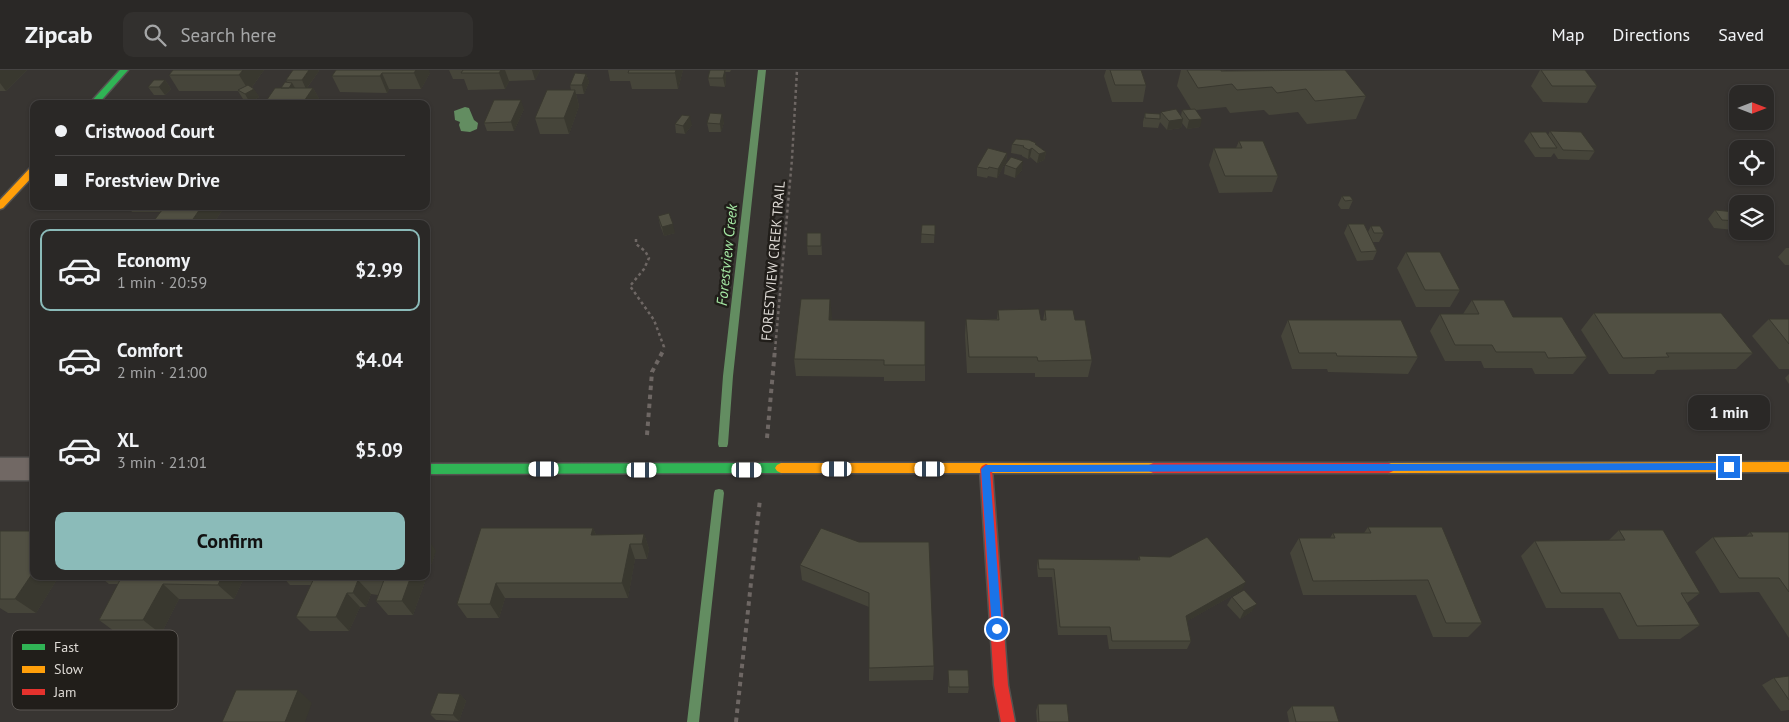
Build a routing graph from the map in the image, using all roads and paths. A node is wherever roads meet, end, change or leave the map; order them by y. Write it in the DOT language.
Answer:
graph roads {
  1 [pos="124,70"];
  2 [pos="797,70"];
  3 [pos="97,100"];
  4 [pos="30,173"];
  5 [pos="0,206"];
  6 [pos="636,239"];
  7 [pos="647,435"];
  8 [pos="766,444"];
  9 [pos="1789,467"];
  10 [pos="0,469"];
  11 [pos="30,469"];
  12 [pos="430,469"];
  13 [pos="986,469"];
  14 [pos="760,496"];
  15 [pos="736,722"];
  16 [pos="1008,722"];
  1 -- 3 [label="street"];
  2 -- 8 [label="path, FORESTVIEW CREEK TRAIL"];
  4 -- 5 [label="street"];
  6 -- 7 [label="path"];
  9 -- 13 [label="street"];
  10 -- 11 [label="street"];
  12 -- 13 [label="street"];
  13 -- 16 [label="street"];
  14 -- 15 [label="path"];
}
